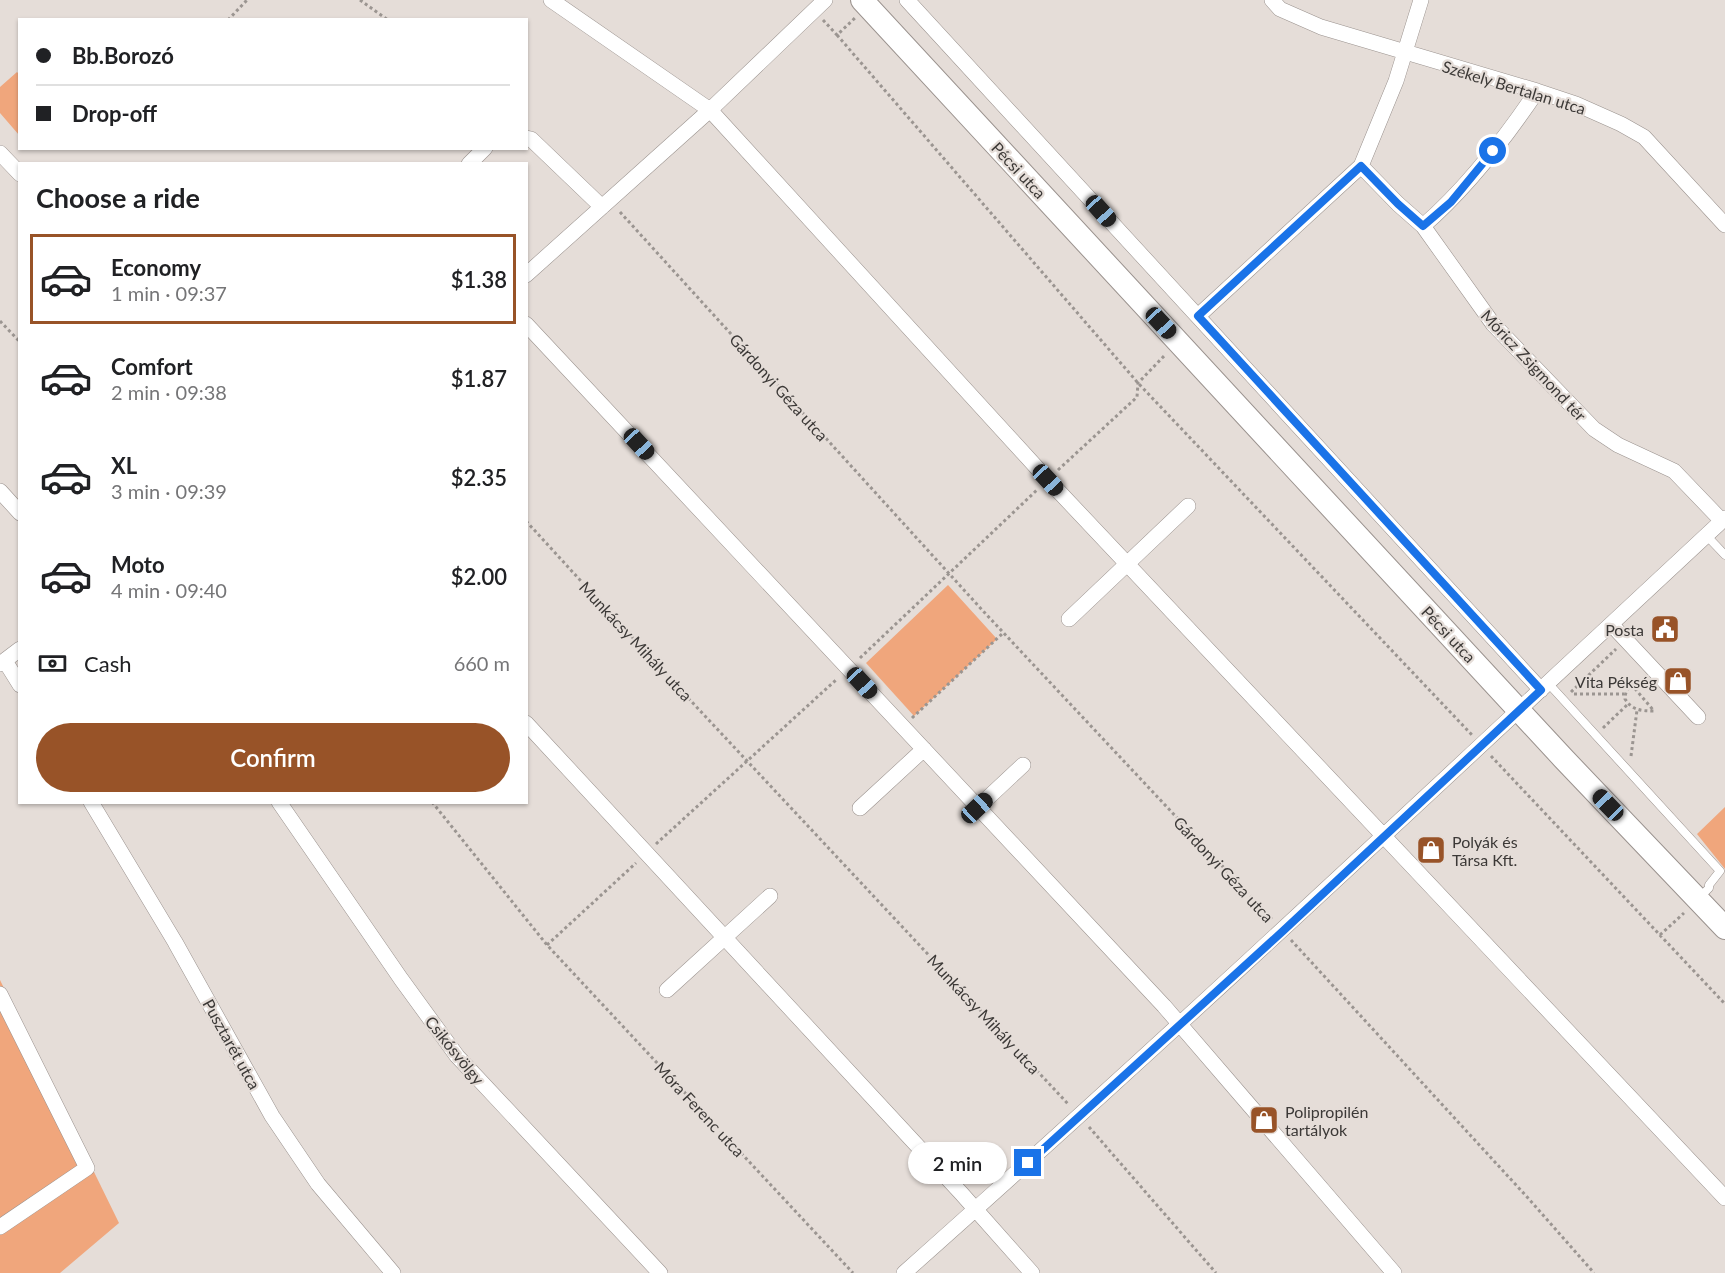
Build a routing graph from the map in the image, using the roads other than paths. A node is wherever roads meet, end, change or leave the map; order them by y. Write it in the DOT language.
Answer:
graph roads {
  1 [pos="551,0"];
  2 [pos="907,0"];
  3 [pos="1272,0"];
  4 [pos="1420,0"];
  5 [pos="864,3"];
  6 [pos="820,6"];
  7 [pos="1406,53"];
  8 [pos="1537,91"];
  9 [pos="710,110"];
  10 [pos="528,138"];
  11 [pos="483,150"];
  12 [pos="0,153"];
  13 [pos="471,162"];
  14 [pos="1361,166"];
  15 [pos="18,172"];
  16 [pos="606,204"];
  17 [pos="1725,225"];
  18 [pos="1423,226"];
  19 [pos="528,274"];
  20 [pos="1198,316"];
  21 [pos="528,326"];
  22 [pos="0,491"];
  23 [pos="1188,506"];
  24 [pos="18,511"];
  25 [pos="1723,519"];
  26 [pos="1706,535"];
  27 [pos="1725,555"];
  28 [pos="1127,564"];
  29 [pos="1069,619"];
  30 [pos="1611,624"];
  31 [pos="18,651"];
  32 [pos="2,663"];
  33 [pos="18,683"];
  34 [pos="1544,687"];
  35 [pos="1519,710"];
  36 [pos="1698,717"];
  37 [pos="528,725"];
  38 [pos="924,749"];
  39 [pos="1023,765"];
  40 [pos="92,804"];
  41 [pos="280,804"];
  42 [pos="860,808"];
  43 [pos="977,808"];
  44 [pos="1383,837"];
  45 [pos="770,896"];
  46 [pos="1698,899"];
  47 [pos="1725,928"];
  48 [pos="725,938"];
  49 [pos="667,990"];
  50 [pos="0,994"];
  51 [pos="1180,1024"];
  52 [pos="1725,1198"];
  53 [pos="976,1209"];
  54 [pos="0,1227"];
  55 [pos="393,1273"];
  56 [pos="660,1273"];
  57 [pos="904,1273"];
  58 [pos="1032,1273"];
  59 [pos="1395,1273"];
  1 -- 9 [label="street"];
  2 -- 20 [label="street"];
  3 -- 7 [label="street, Székely Bertalan utca"];
  4 -- 7 [label="street"];
  5 -- 35 [label="main road, Pécsi utca"];
  6 -- 9 [label="street"];
  7 -- 8 [label="street, Székely Bertalan utca"];
  7 -- 14 [label="street"];
  8 -- 17 [label="street, Székely Bertalan utca"];
  8 -- 18 [label="street"];
  9 -- 16 [label="street"];
  9 -- 28 [label="street"];
  10 -- 16 [label="street"];
  11 -- 13 [label="street"];
  12 -- 15 [label="street"];
  14 -- 18 [label="street, Móricz Zsigmond tér"];
  14 -- 20 [label="street"];
  16 -- 19 [label="street"];
  18 -- 25 [label="street, Móricz Zsigmond tér"];
  20 -- 34 [label="street"];
  21 -- 38 [label="street"];
  22 -- 24 [label="street"];
  23 -- 28 [label="street"];
  25 -- 26 [label="street"];
  26 -- 27 [label="lane"];
  26 -- 30 [label="street"];
  28 -- 29 [label="street"];
  28 -- 44 [label="street"];
  30 -- 34 [label="street"];
  30 -- 36 [label="street"];
  31 -- 32 [label="street"];
  32 -- 33 [label="street"];
  34 -- 35 [label="street"];
  34 -- 46 [label="lane"];
  35 -- 44 [label="street"];
  35 -- 46 [label="main road, Pécsi utca"];
  37 -- 48 [label="street"];
  38 -- 42 [label="street"];
  38 -- 43 [label="street"];
  39 -- 43 [label="street"];
  40 -- 55 [label="street, Pusztarét utca"];
  41 -- 56 [label="street, Csikósvölgy"];
  43 -- 51 [label="street"];
  44 -- 51 [label="street"];
  44 -- 52 [label="street"];
  45 -- 48 [label="street"];
  46 -- 47 [label="main road, Pécsi utca"];
  48 -- 49 [label="street"];
  48 -- 53 [label="street"];
  50 -- 54 [label="street"];
  51 -- 53 [label="street"];
  51 -- 59 [label="street"];
  53 -- 57 [label="street"];
  53 -- 58 [label="street"];
}
